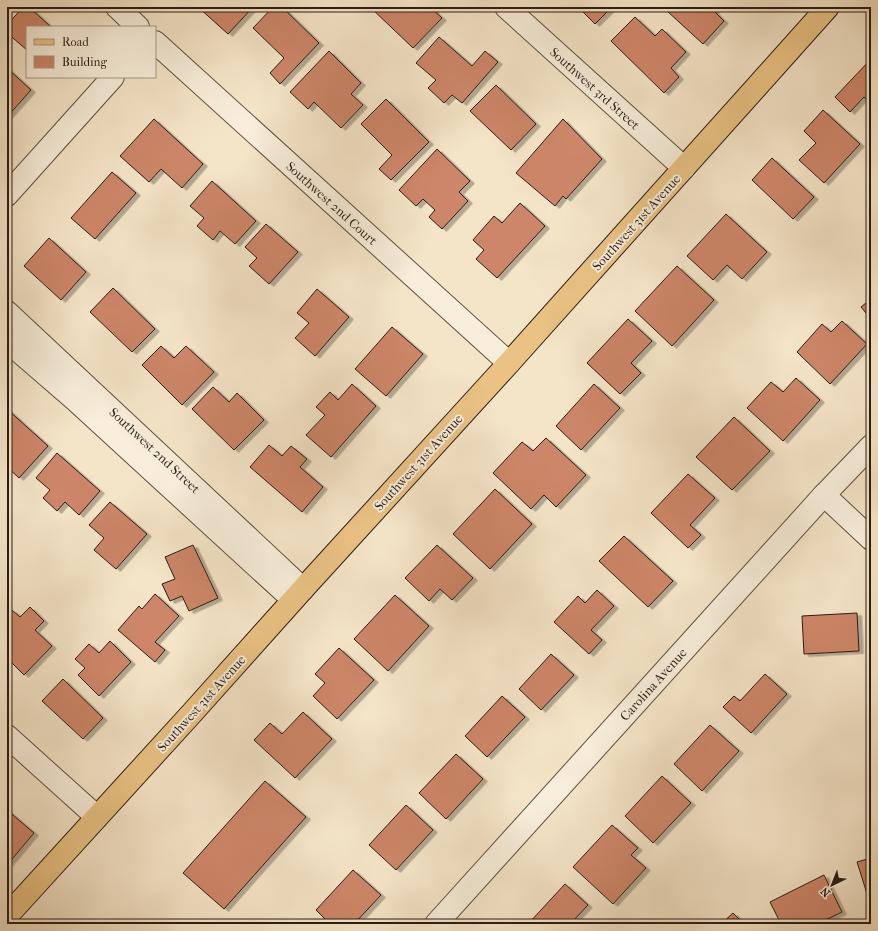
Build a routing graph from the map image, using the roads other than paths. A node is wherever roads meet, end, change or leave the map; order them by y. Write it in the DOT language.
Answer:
graph roads {
  1 [pos="117,7"];
  2 [pos="506,7"];
  3 [pos="828,7"];
  4 [pos="137,26"];
  5 [pos="156,43"];
  6 [pos="112,78"];
  7 [pos="684,168"];
  8 [pos="7,195"];
  9 [pos="7,312"];
  10 [pos="7,341"];
  11 [pos="509,363"];
  12 [pos="871,446"];
  13 [pos="824,495"];
  14 [pos="871,539"];
  15 [pos="298,594"];
  16 [pos="7,736"];
  17 [pos="97,817"];
  18 [pos="7,916"];
  19 [pos="436,924"];
  1 -- 4 [label="street"];
  2 -- 7 [label="street, Southwest 3rd Street"];
  3 -- 7 [label="main road, Southwest 31st Avenue"];
  5 -- 11 [label="street, Southwest 2nd Court"];
  6 -- 8 [label="street"];
  7 -- 11 [label="main road, Southwest 31st Avenue"];
  9 -- 15 [label="street, Southwest 2nd Street"];
  10 -- 15 [label="street, Southwest 2nd Street"];
  11 -- 15 [label="main road, Southwest 31st Avenue"];
  12 -- 13 [label="street, Carolina Avenue"];
  13 -- 14 [label="street"];
  13 -- 19 [label="street, Carolina Avenue"];
  15 -- 17 [label="main road, Southwest 31st Avenue"];
  16 -- 17 [label="street"];
  17 -- 18 [label="main road, Southwest 31st Avenue"];
}
